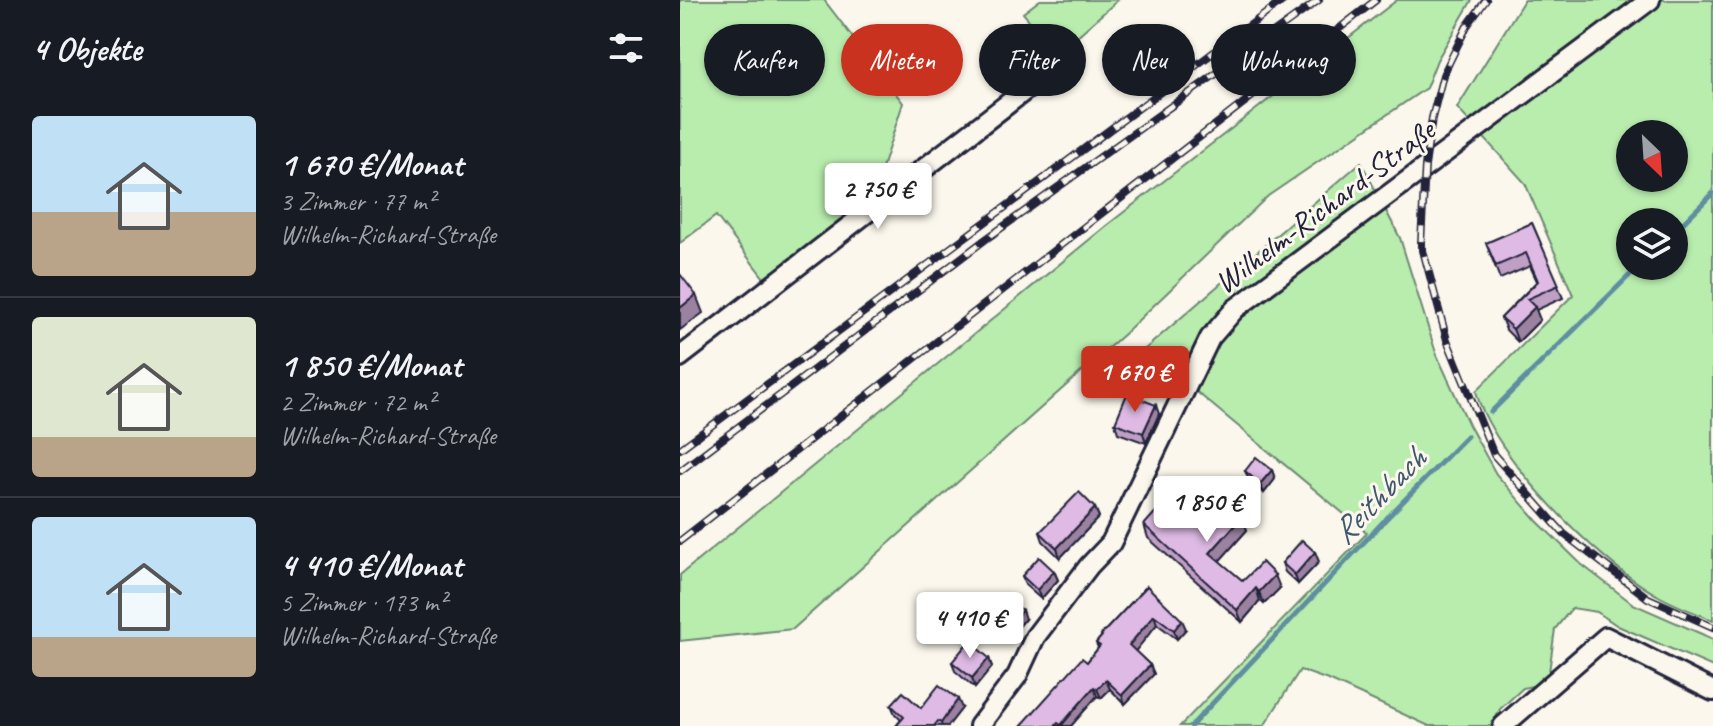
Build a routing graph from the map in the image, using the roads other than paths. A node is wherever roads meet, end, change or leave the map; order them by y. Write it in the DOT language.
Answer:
graph roads {
  1 [pos="1650,0"];
  2 [pos="1018,96"];
  3 [pos="680,357"];
  4 [pos="1713,691"];
  5 [pos="979,726"];
  6 [pos="1503,726"];
  1 -- 5 [label="street, Wilhelm-Richard-Straße"];
  2 -- 3 [label="street"];
  4 -- 6 [label="street"];
}
